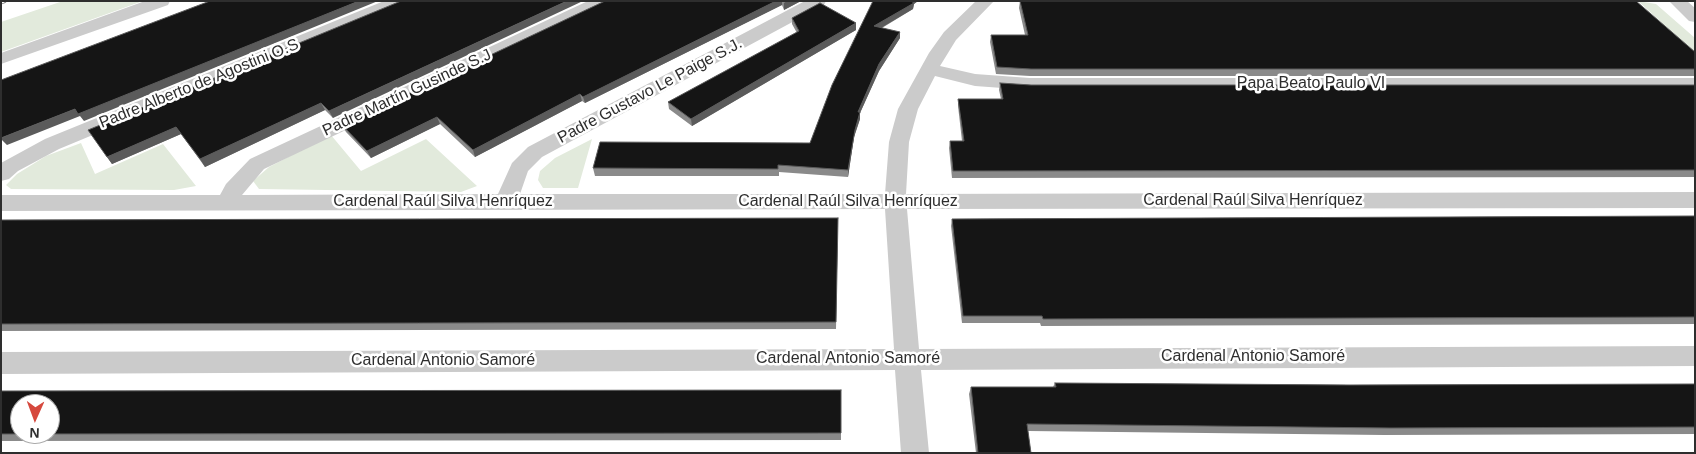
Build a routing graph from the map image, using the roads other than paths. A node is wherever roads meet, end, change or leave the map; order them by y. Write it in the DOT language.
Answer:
graph roads {
  1 [pos="162,1"];
  2 [pos="400,1"];
  3 [pos="602,1"];
  4 [pos="818,1"];
  5 [pos="986,1"];
  6 [pos="1676,1"];
  7 [pos="1695,17"];
  8 [pos="1,59"];
  9 [pos="928,69"];
  10 [pos="1695,84"];
  11 [pos="1,174"];
  12 [pos="1695,200"];
  13 [pos="506,202"];
  14 [pos="895,202"];
  15 [pos="1,203"];
  16 [pos="226,203"];
  17 [pos="1695,356"];
  18 [pos="908,358"];
  19 [pos="1,363"];
  20 [pos="914,453"];
  1 -- 8 [label="street"];
  2 -- 11 [label="street, Padre Alberto de Agostini O.S"];
  3 -- 16 [label="street, Padre Martín Gusinde S.J"];
  4 -- 13 [label="street, Padre Gustavo Le Paige S.J."];
  5 -- 9 [label="street"];
  6 -- 7 [label="street"];
  9 -- 10 [label="street, Papa Beato Paulo VI"];
  9 -- 14 [label="street"];
  12 -- 14 [label="street, Cardenal Raúl Silva Henríquez"];
  13 -- 14 [label="street, Cardenal Raúl Silva Henríquez"];
  13 -- 16 [label="street, Cardenal Raúl Silva Henríquez"];
  14 -- 18 [label="street"];
  15 -- 16 [label="street, Cardenal Raúl Silva Henríquez"];
  17 -- 18 [label="street, Cardenal Antonio Samoré"];
  18 -- 19 [label="street, Cardenal Antonio Samoré"];
  18 -- 20 [label="street"];
}
